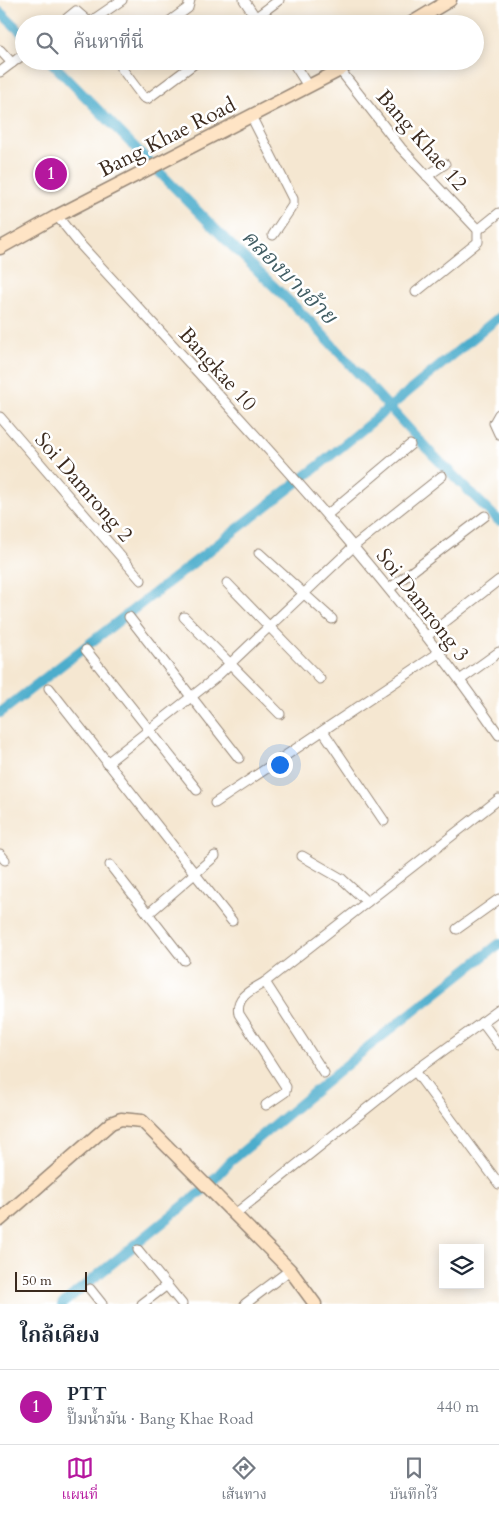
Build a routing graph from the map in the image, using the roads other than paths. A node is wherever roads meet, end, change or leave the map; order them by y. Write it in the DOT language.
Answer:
graph roads {
  1 [pos="122,0"];
  2 [pos="190,0"];
  3 [pos="244,0"];
  4 [pos="279,0"];
  5 [pos="450,0"];
  6 [pos="101,15"];
  7 [pos="178,15"];
  8 [pos="254,15"];
  9 [pos="263,15"];
  10 [pos="425,15"];
  11 [pos="0,50"];
  12 [pos="15,61"];
  13 [pos="12,63"];
  14 [pos="123,70"];
  15 [pos="186,70"];
  16 [pos="298,70"];
  17 [pos="340,70"];
  18 [pos="0,72"];
  19 [pos="308,86"];
  20 [pos="251,116"];
  21 [pos="445,164"];
  22 [pos="428,176"];
  23 [pos="499,213"];
  24 [pos="57,216"];
  25 [pos="478,230"];
  26 [pos="273,234"];
  27 [pos="0,248"];
  28 [pos="416,292"];
  29 [pos="499,414"];
  30 [pos="0,417"];
  31 [pos="499,434"];
  32 [pos="410,445"];
  33 [pos="442,476"];
  34 [pos="328,514"];
  35 [pos="485,516"];
  36 [pos="354,546"];
  37 [pos="259,553"];
  38 [pos="141,580"];
  39 [pos="499,580"];
  40 [pos="227,583"];
  41 [pos="389,589"];
  42 [pos="304,593"];
  43 [pos="129,617"];
  44 [pos="184,617"];
  45 [pos="332,619"];
  46 [pos="268,627"];
  47 [pos="427,636"];
  48 [pos="86,650"];
  49 [pos="440,652"];
  50 [pos="499,652"];
  51 [pos="232,662"];
  52 [pos="320,679"];
  53 [pos="460,680"];
  54 [pos="49,688"];
  55 [pos="191,697"];
  56 [pos="280,714"];
  57 [pos="496,723"];
  58 [pos="150,730"];
  59 [pos="323,731"];
  60 [pos="499,735"];
  61 [pos="239,758"];
  62 [pos="107,763"];
  63 [pos="197,790"];
  64 [pos="499,799"];
  65 [pos="215,803"];
  66 [pos="384,821"];
  67 [pos="216,856"];
  68 [pos="302,856"];
  69 [pos="110,865"];
  70 [pos="195,874"];
  71 [pos="499,899"];
  72 [pos="367,902"];
  73 [pos="148,914"];
  74 [pos="232,921"];
  75 [pos="457,929"];
  76 [pos="184,960"];
  77 [pos="265,982"];
  78 [pos="499,1010"];
  79 [pos="482,1022"];
  80 [pos="499,1045"];
  81 [pos="415,1070"];
  82 [pos="324,1073"];
  83 [pos="266,1105"];
  84 [pos="499,1184"];
  85 [pos="235,1214"];
  86 [pos="0,1220"];
  87 [pos="138,1250"];
  88 [pos="290,1270"];
  89 [pos="166,1285"];
  90 [pos="90,1289"];
  91 [pos="102,1304"];
  92 [pos="142,1304"];
  93 [pos="182,1304"];
  94 [pos="245,1304"];
  95 [pos="315,1304"];
  1 -- 6 [label="street"];
  2 -- 7 [label="street"];
  3 -- 8 [label="street"];
  4 -- 9 [label="street"];
  5 -- 10 [label="main road"];
  11 -- 13 [label="street"];
  12 -- 13 [label="street"];
  13 -- 18 [label="street"];
  14 -- 15 [label="street"];
  16 -- 19 [label="street"];
  17 -- 19 [label="main road, Bang Khae Road"];
  17 -- 22 [label="street, Bang Khae 12"];
  19 -- 20 [label="main road, Bang Khae Road"];
  20 -- 24 [label="main road, Bang Khae Road"];
  20 -- 26 [label="street"];
  21 -- 22 [label="street"];
  22 -- 25 [label="street, Bang Khae 12"];
  23 -- 25 [label="street"];
  24 -- 27 [label="main road, Bang Khae Road"];
  24 -- 34 [label="street, Bangkae 10"];
  25 -- 28 [label="street"];
  29 -- 31 [label="street"];
  30 -- 38 [label="street, Soi Damrong 2"];
  32 -- 34 [label="street"];
  33 -- 36 [label="street"];
  34 -- 36 [label="street, Bangkae 10"];
  35 -- 41 [label="street"];
  36 -- 41 [label="street, Soi Damrong 3"];
  36 -- 42 [label="street"];
  37 -- 42 [label="street"];
  39 -- 47 [label="street"];
  40 -- 46 [label="street"];
  41 -- 47 [label="street, Soi Damrong 3"];
  42 -- 45 [label="street"];
  42 -- 46 [label="street"];
  43 -- 55 [label="street"];
  44 -- 51 [label="street"];
  46 -- 51 [label="street"];
  46 -- 52 [label="street"];
  47 -- 49 [label="street, Soi Damrong 3"];
  48 -- 58 [label="street"];
  49 -- 53 [label="street, Soi Damrong 3"];
  49 -- 59 [label="street"];
  50 -- 53 [label="street"];
  51 -- 55 [label="street"];
  51 -- 56 [label="street"];
  53 -- 57 [label="street, Soi Damrong 3"];
  54 -- 62 [label="street"];
  55 -- 58 [label="street"];
  55 -- 61 [label="street"];
  57 -- 60 [label="street, Soi Damrong 3"];
  58 -- 62 [label="street"];
  58 -- 63 [label="street"];
  59 -- 65 [label="street"];
  59 -- 66 [label="street"];
  62 -- 70 [label="street"];
  64 -- 72 [label="street"];
  67 -- 70 [label="street"];
  68 -- 72 [label="street"];
  69 -- 73 [label="street"];
  70 -- 73 [label="street"];
  70 -- 74 [label="street"];
  71 -- 75 [label="street"];
  72 -- 77 [label="street"];
  73 -- 76 [label="street"];
  77 -- 82 [label="street"];
  77 -- 83 [label="street"];
  78 -- 79 [label="street"];
  79 -- 80 [label="street"];
  79 -- 81 [label="street"];
  81 -- 84 [label="street"];
  81 -- 85 [label="street"];
  85 -- 86 [label="main road"];
  85 -- 88 [label="main road"];
  87 -- 89 [label="street"];
  88 -- 94 [label="street"];
  88 -- 95 [label="main road"];
  89 -- 92 [label="street"];
  89 -- 93 [label="street"];
  90 -- 91 [label="street"];
}
